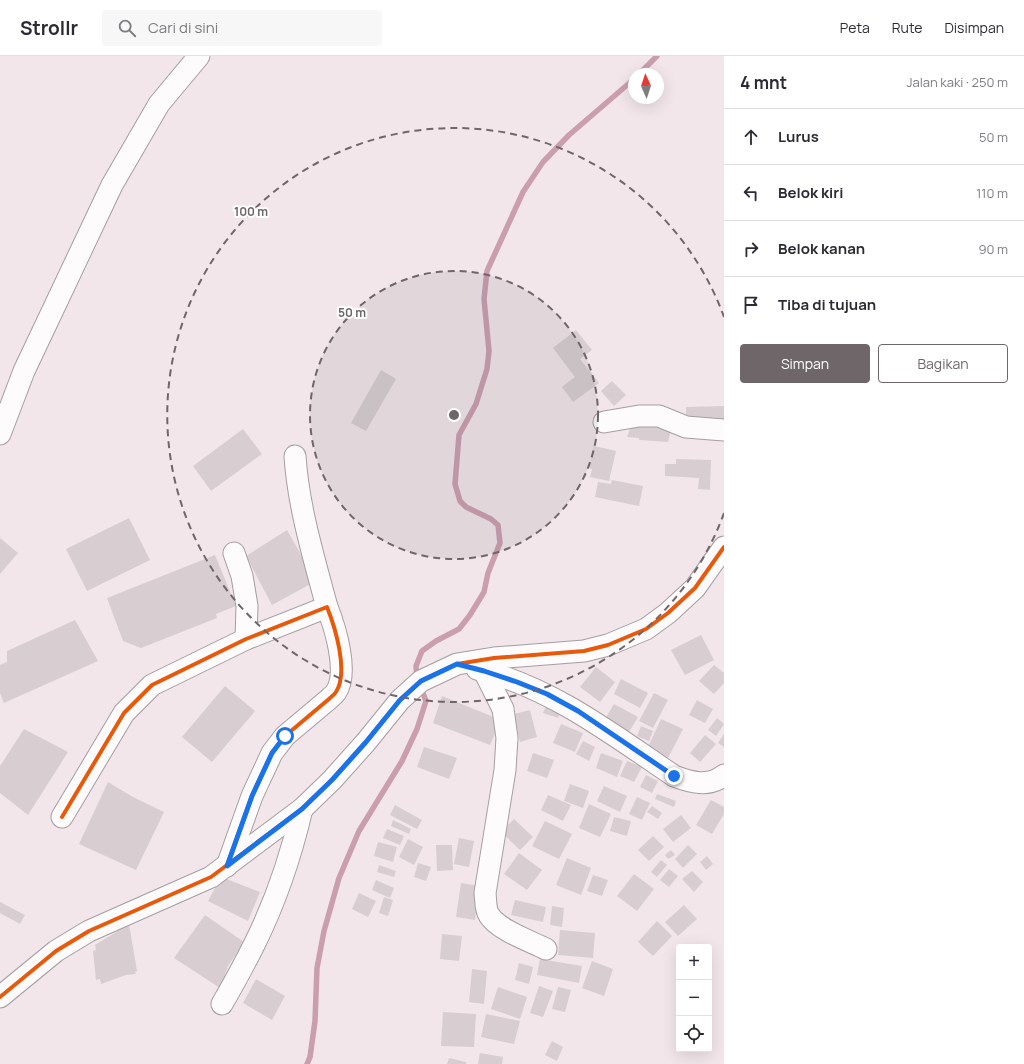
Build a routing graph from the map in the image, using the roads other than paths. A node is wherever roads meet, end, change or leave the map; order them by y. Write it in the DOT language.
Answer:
graph roads {
  1 [pos="199,56"];
  2 [pos="604,422"];
  3 [pos="724,430"];
  4 [pos="0,434"];
  5 [pos="295,456"];
  6 [pos="724,547"];
  7 [pos="234,553"];
  8 [pos="326,607"];
  9 [pos="246,639"];
  10 [pos="457,664"];
  11 [pos="484,671"];
  12 [pos="724,775"];
  13 [pos="302,809"];
  14 [pos="62,816"];
  15 [pos="227,866"];
  16 [pos="546,949"];
  17 [pos="0,998"];
  18 [pos="222,1004"];
  1 -- 4 [label="street"];
  2 -- 3 [label="street"];
  5 -- 8 [label="street"];
  6 -- 10 [label="street"];
  7 -- 9 [label="street"];
  8 -- 9 [label="street"];
  8 -- 15 [label="street"];
  9 -- 14 [label="street"];
  10 -- 11 [label="street"];
  10 -- 13 [label="street"];
  11 -- 12 [label="street"];
  11 -- 16 [label="street"];
  13 -- 15 [label="street"];
  13 -- 18 [label="street"];
  15 -- 17 [label="street"];
}
